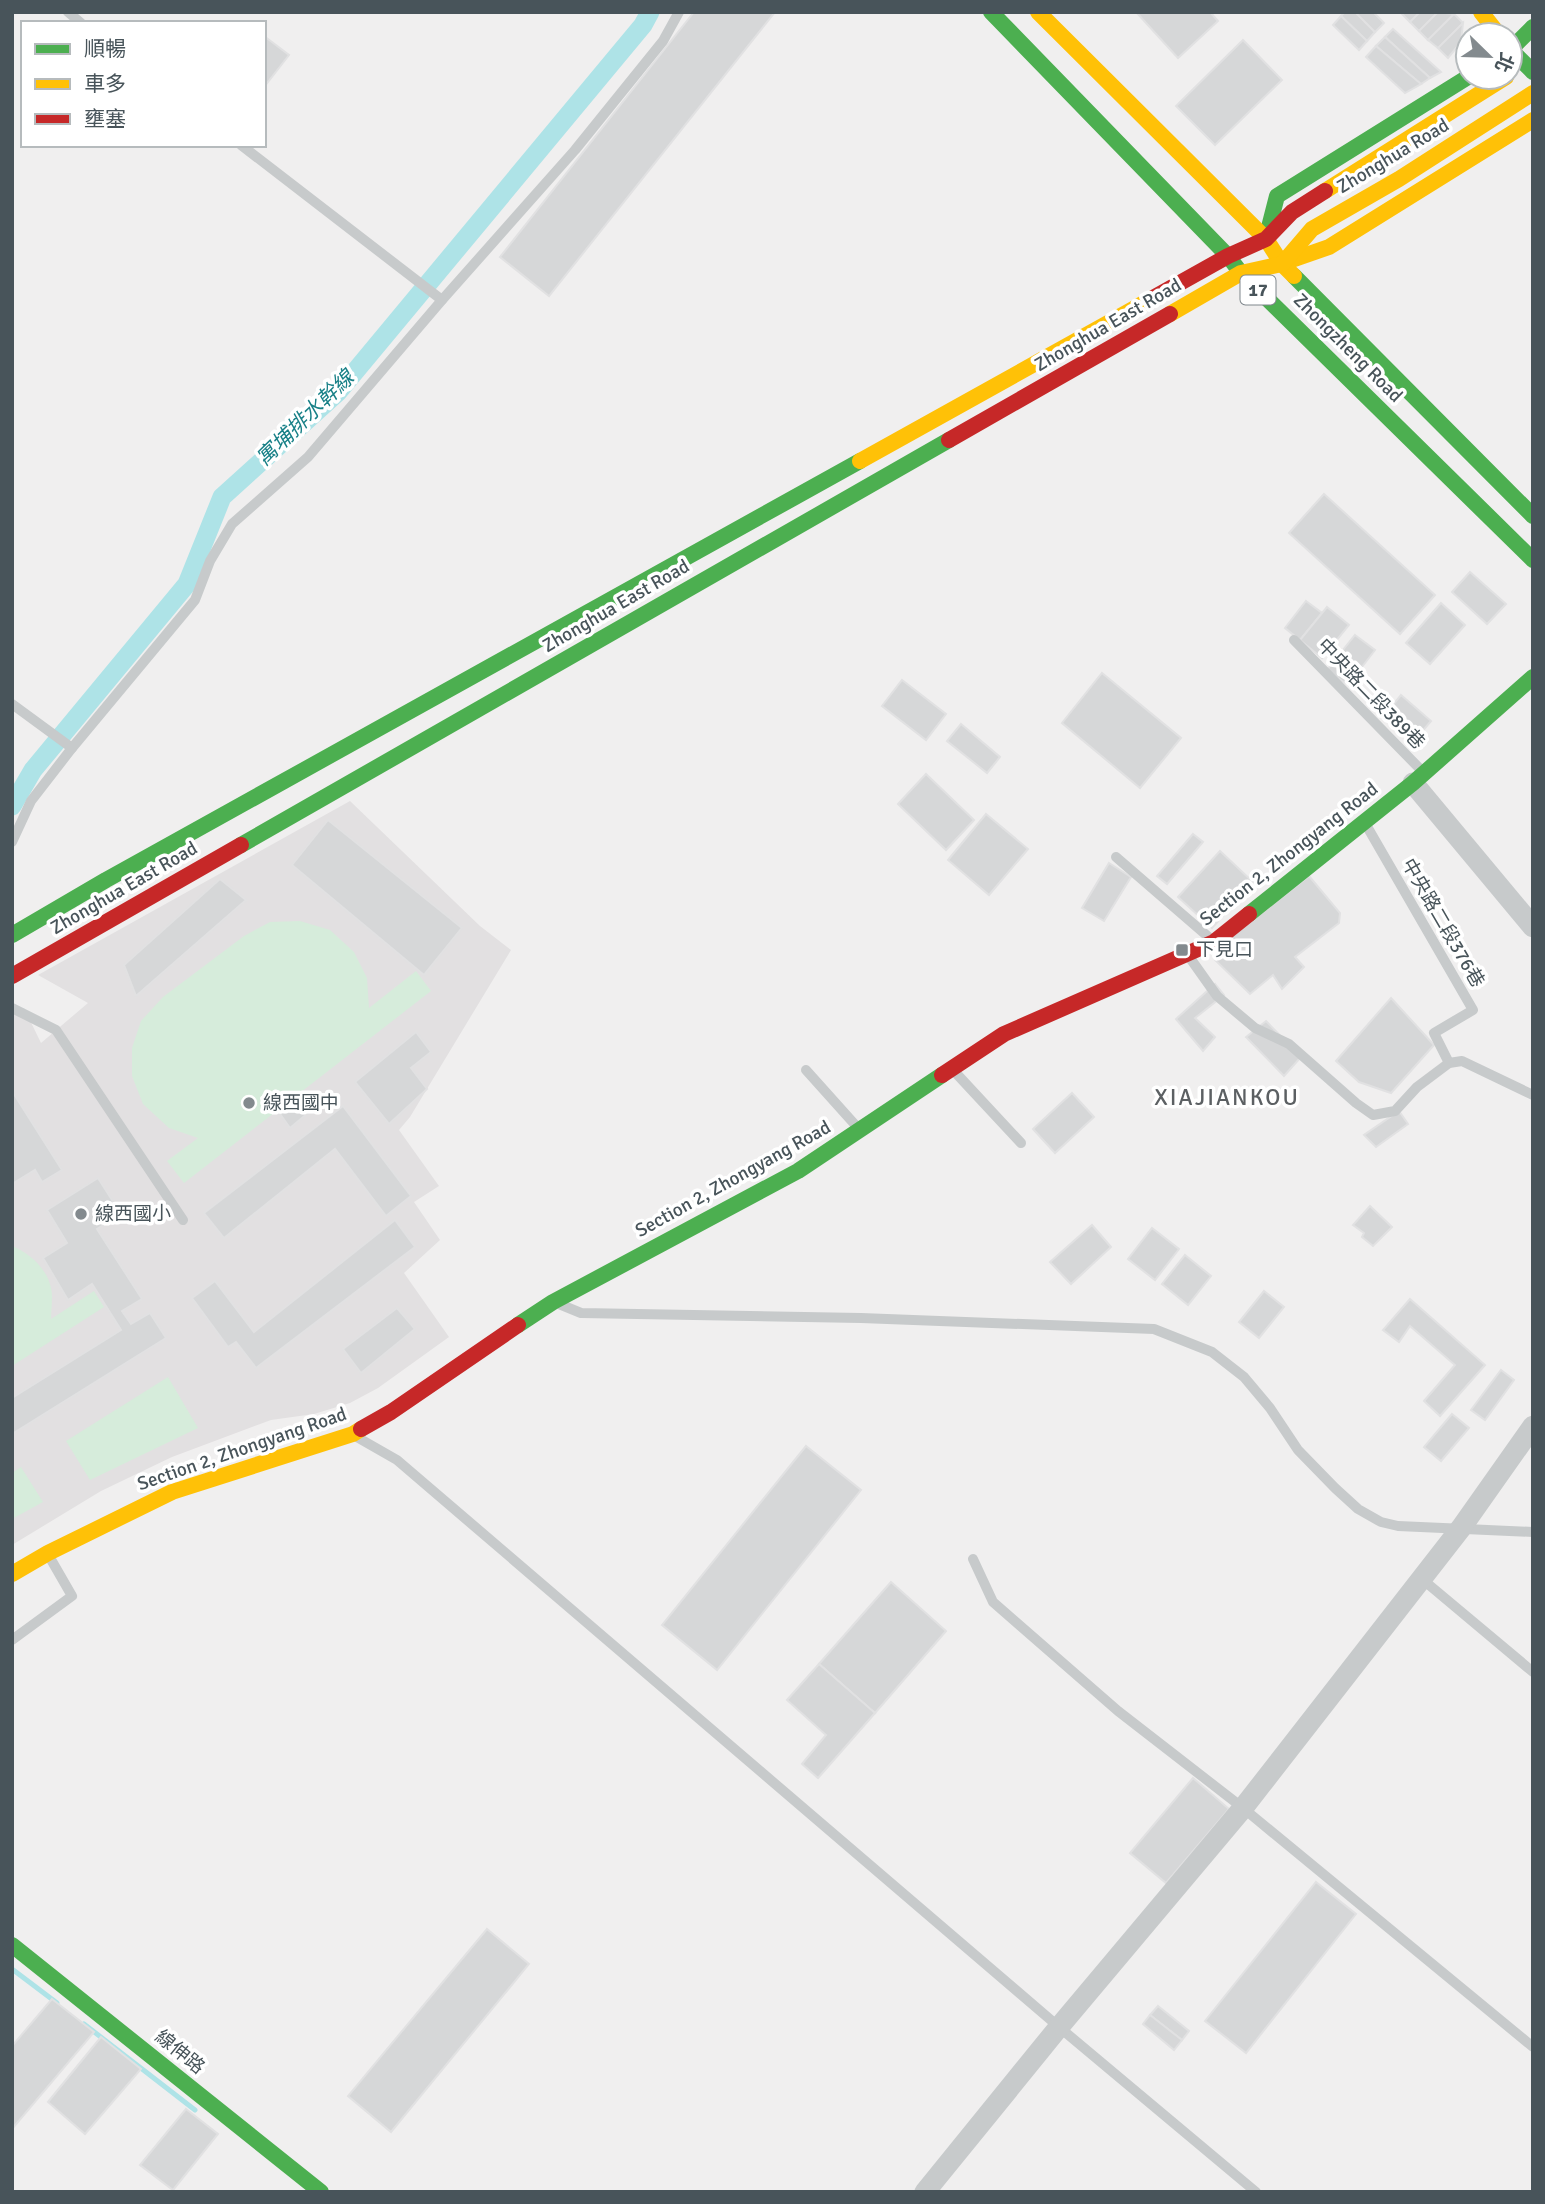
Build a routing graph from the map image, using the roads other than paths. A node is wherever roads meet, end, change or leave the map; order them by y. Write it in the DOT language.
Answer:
graph roads {
  1 [pos="679,12"];
  2 [pos="991,12"];
  3 [pos="1038,12"];
  4 [pos="1454,86"];
  5 [pos="1484,91"];
  6 [pos="1533,93"];
  7 [pos="1533,120"];
  8 [pos="244,147"];
  9 [pos="1266,240"];
  10 [pos="1228,256"];
  11 [pos="1282,264"];
  12 [pos="1241,273"];
  13 [pos="442,300"];
  14 [pos="1533,516"];
  15 [pos="1533,560"];
  16 [pos="1294,640"];
  17 [pos="1533,677"];
  18 [pos="12,704"];
  19 [pos="72,748"];
  20 [pos="1419,778"];
  21 [pos="1364,821"];
  22 [pos="12,842"];
  23 [pos="1116,856"];
  24 [pos="1533,927"];
  25 [pos="12,935"];
  26 [pos="1214,942"];
  27 [pos="1188,955"];
  28 [pos="12,976"];
  29 [pos="12,1008"];
  30 [pos="1449,1063"];
  31 [pos="953,1069"];
  32 [pos="806,1070"];
  33 [pos="1533,1095"];
  34 [pos="860,1131"];
  35 [pos="1021,1143"];
  36 [pos="183,1220"];
  37 [pos="553,1302"];
  38 [pos="1533,1426"];
  39 [pos="353,1434"];
  40 [pos="1461,1528"];
  41 [pos="1533,1532"];
  42 [pos="48,1553"];
  43 [pos="973,1559"];
  44 [pos="12,1574"];
  45 [pos="1422,1579"];
  46 [pos="12,1640"];
  47 [pos="1533,1672"];
  48 [pos="1243,1808"];
  49 [pos="12,1945"];
  50 [pos="1059,2027"];
  51 [pos="1533,2047"];
  52 [pos="315,2190"];
  53 [pos="926,2192"];
  54 [pos="1256,2192"];
  1 -- 13 [label="lane"];
  2 -- 10 [label="main road, Zhongzheng Road / 17"];
  3 -- 9 [label="main road, Zhongzheng Road / 17"];
  4 -- 9 [label="main road, Zhonghua Road"];
  5 -- 9 [label="main road, Zhonghua Road"];
  6 -- 11 [label="main road, Zhonghua Road"];
  7 -- 11 [label="main road"];
  8 -- 13 [label="lane"];
  9 -- 10 [label="main road, Zhonghua Road"];
  9 -- 11 [label="main road, Zhongzheng Road / 17"];
  10 -- 12 [label="main road, Zhongzheng Road / 17"];
  10 -- 25 [label="main road, Zhonghua East Road"];
  11 -- 12 [label="main road"];
  11 -- 14 [label="main road, Zhongzheng Road / 17"];
  12 -- 15 [label="main road, Zhongzheng Road / 17"];
  12 -- 28 [label="main road, Zhonghua East Road"];
  13 -- 19 [label="lane"];
  16 -- 20 [label="lane, 中央路二段389巷"];
  17 -- 20 [label="main road, Section 2, Zhongyang Road"];
  18 -- 19 [label="lane"];
  19 -- 22 [label="lane"];
  20 -- 21 [label="main road, Section 2, Zhongyang Road"];
  20 -- 24 [label="street"];
  21 -- 26 [label="main road, Section 2, Zhongyang Road"];
  21 -- 30 [label="lane, 中央路二段376巷"];
  23 -- 26 [label="lane"];
  26 -- 27 [label="main road, Section 2, Zhongyang Road"];
  27 -- 30 [label="lane"];
  27 -- 31 [label="main road, Section 2, Zhongyang Road"];
  29 -- 36 [label="lane"];
  30 -- 33 [label="lane"];
  31 -- 34 [label="main road, Section 2, Zhongyang Road"];
  31 -- 35 [label="lane"];
  32 -- 34 [label="lane"];
  34 -- 37 [label="main road, Section 2, Zhongyang Road"];
  37 -- 39 [label="main road, Section 2, Zhongyang Road"];
  37 -- 40 [label="lane"];
  38 -- 40 [label="street"];
  39 -- 42 [label="main road, Section 2, Zhongyang Road"];
  39 -- 50 [label="lane"];
  40 -- 41 [label="lane"];
  40 -- 45 [label="street"];
  42 -- 44 [label="main road, Section 2, Zhongyang Road"];
  42 -- 46 [label="lane"];
  43 -- 48 [label="lane"];
  45 -- 47 [label="lane"];
  45 -- 48 [label="street"];
  48 -- 50 [label="street"];
  48 -- 51 [label="lane"];
  49 -- 52 [label="main road, 線伸路"];
  50 -- 53 [label="street"];
  50 -- 54 [label="lane"];
}
